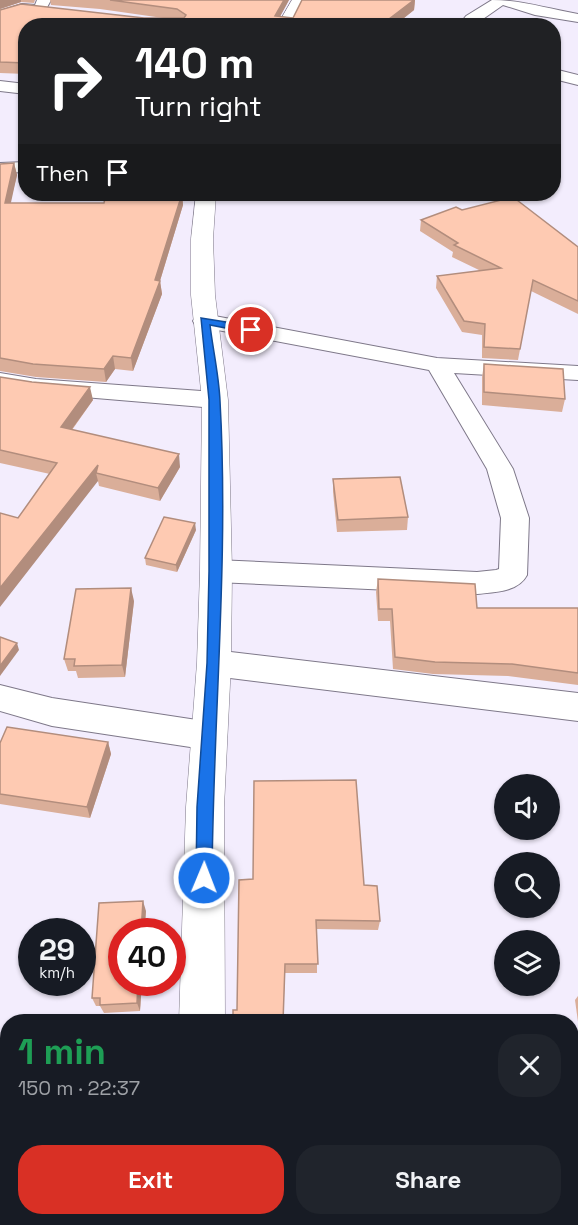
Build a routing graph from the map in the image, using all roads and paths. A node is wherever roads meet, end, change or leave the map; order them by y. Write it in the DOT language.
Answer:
graph roads {
  1 [pos="299,0"];
  2 [pos="501,0"];
  3 [pos="42,5"];
  4 [pos="59,12"];
  5 [pos="1,14"];
  6 [pos="289,18"];
  7 [pos="473,18"];
  8 [pos="578,18"];
  9 [pos="561,76"];
  10 [pos="578,80"];
  11 [pos="0,86"];
  12 [pos="18,88"];
  13 [pos="0,168"];
  14 [pos="18,168"];
  15 [pos="205,201"];
  16 [pos="204,321"];
  17 [pos="437,365"];
  18 [pos="578,373"];
  19 [pos="0,380"];
  20 [pos="215,400"];
  21 [pos="216,571"];
  22 [pos="214,663"];
  23 [pos="0,698"];
  24 [pos="578,707"];
  25 [pos="210,736"];
  26 [pos="202,1014"];
  1 -- 6 [label="street"];
  2 -- 7 [label="street"];
  2 -- 8 [label="street"];
  3 -- 4 [label="street"];
  3 -- 5 [label="street"];
  9 -- 10 [label="street"];
  11 -- 12 [label="street"];
  13 -- 14 [label="street"];
  15 -- 16 [label="street"];
  16 -- 17 [label="street"];
  16 -- 20 [label="street"];
  17 -- 18 [label="street"];
  17 -- 21 [label="street"];
  19 -- 20 [label="street"];
  20 -- 21 [label="street"];
  21 -- 22 [label="street"];
  22 -- 24 [label="street"];
  22 -- 25 [label="street"];
  23 -- 25 [label="street"];
  25 -- 26 [label="street"];
}
